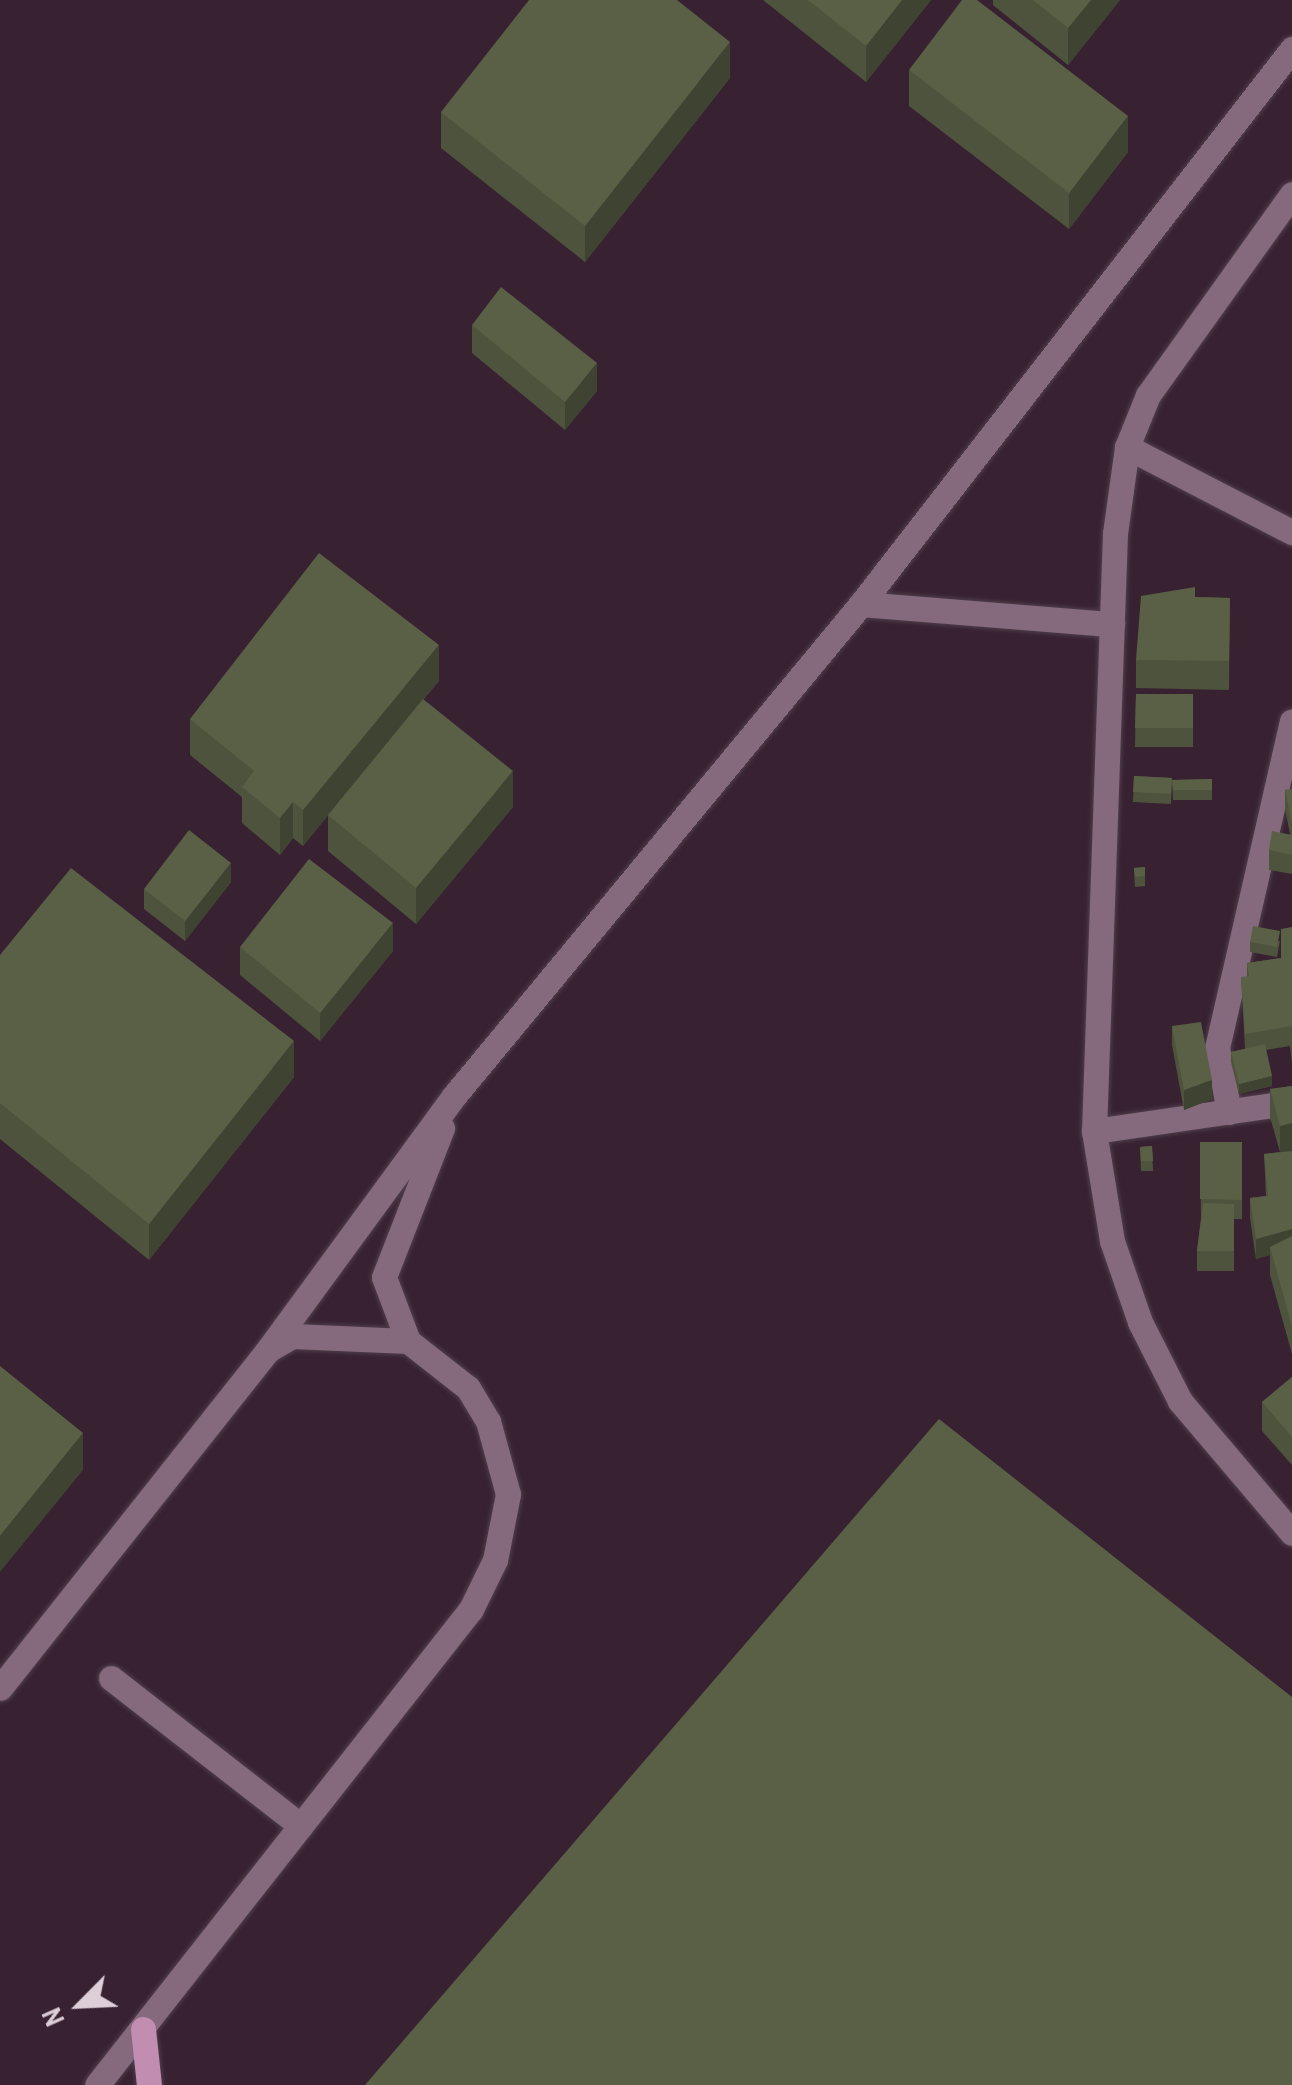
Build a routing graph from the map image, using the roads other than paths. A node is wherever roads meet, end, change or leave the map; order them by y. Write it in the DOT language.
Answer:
graph roads {
  1 [pos="1292,49"];
  2 [pos="1292,194"];
  3 [pos="1127,447"];
  4 [pos="1292,532"];
  5 [pos="860,604"];
  6 [pos="1112,624"];
  7 [pos="1292,720"];
  8 [pos="454,1096"];
  9 [pos="1292,1102"];
  10 [pos="1230,1112"];
  11 [pos="1094,1131"];
  12 [pos="408,1341"];
  13 [pos="268,1350"];
  14 [pos="1292,1533"];
  15 [pos="110,1678"];
  16 [pos="0,1688"];
  17 [pos="300,1825"];
  18 [pos="143,2029"];
  19 [pos="97,2085"];
  20 [pos="150,2085"];
  1 -- 5 [label="street"];
  2 -- 3 [label="street"];
  3 -- 4 [label="street"];
  3 -- 6 [label="street"];
  5 -- 6 [label="street"];
  5 -- 8 [label="street"];
  6 -- 11 [label="street"];
  7 -- 10 [label="street"];
  8 -- 12 [label="street"];
  8 -- 13 [label="street"];
  9 -- 10 [label="street"];
  10 -- 11 [label="street"];
  11 -- 14 [label="street"];
  12 -- 13 [label="street"];
  12 -- 17 [label="street"];
  13 -- 16 [label="street"];
  15 -- 17 [label="street"];
  17 -- 18 [label="street"];
  18 -- 19 [label="street"];
  18 -- 20 [label="main road"];
}
